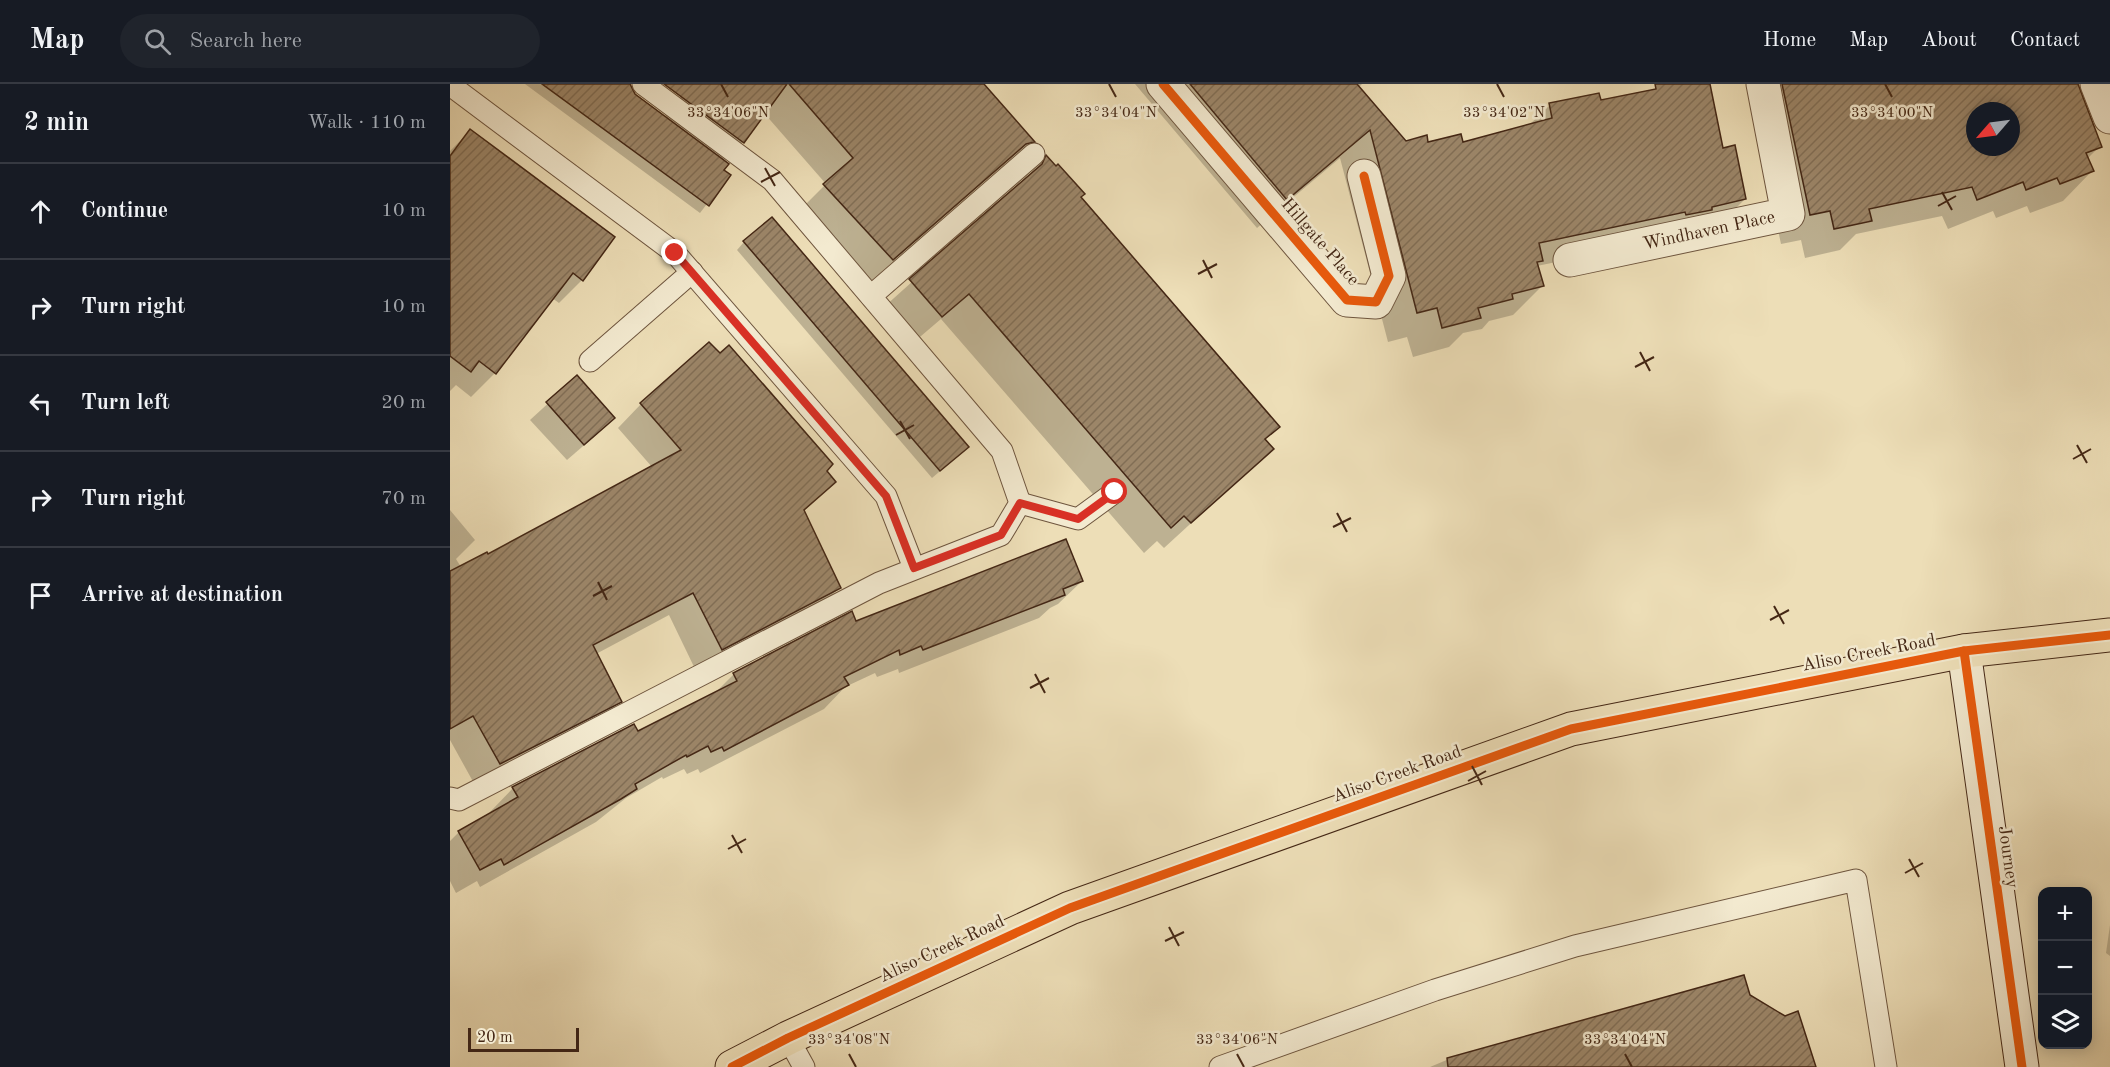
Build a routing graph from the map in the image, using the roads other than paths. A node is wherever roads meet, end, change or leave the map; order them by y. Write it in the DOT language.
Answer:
graph roads {
  1 [pos="643,84"];
  2 [pos="1163,84"];
  3 [pos="1763,84"];
  4 [pos="2097,84"];
  5 [pos="450,85"];
  6 [pos="2110,117"];
  7 [pos="1034,154"];
  8 [pos="1364,176"];
  9 [pos="1570,261"];
  10 [pos="692,272"];
  11 [pos="871,296"];
  12 [pos="590,361"];
  13 [pos="1115,492"];
  14 [pos="1020,503"];
  15 [pos="914,568"];
  16 [pos="2110,635"];
  17 [pos="1964,651"];
  18 [pos="450,798"];
  19 [pos="789,1038"];
  20 [pos="732,1067"];
  21 [pos="804,1067"];
  22 [pos="1220,1067"];
  23 [pos="1886,1067"];
  24 [pos="2022,1067"];
  1 -- 11 [label="lane"];
  2 -- 8 [label="street, Hillgate Place"];
  3 -- 9 [label="street, Windhaven Place"];
  4 -- 6 [label="street"];
  5 -- 10 [label="lane"];
  7 -- 11 [label="lane"];
  10 -- 12 [label="lane"];
  10 -- 15 [label="lane"];
  11 -- 14 [label="lane"];
  13 -- 14 [label="lane"];
  14 -- 15 [label="lane"];
  15 -- 18 [label="lane"];
  16 -- 17 [label="main road, Aliso Creek Road"];
  17 -- 19 [label="main road, Aliso Creek Road"];
  17 -- 24 [label="street, Journey"];
  19 -- 20 [label="main road, Aliso Creek Road"];
  19 -- 21 [label="lane"];
  22 -- 23 [label="lane"];
}
